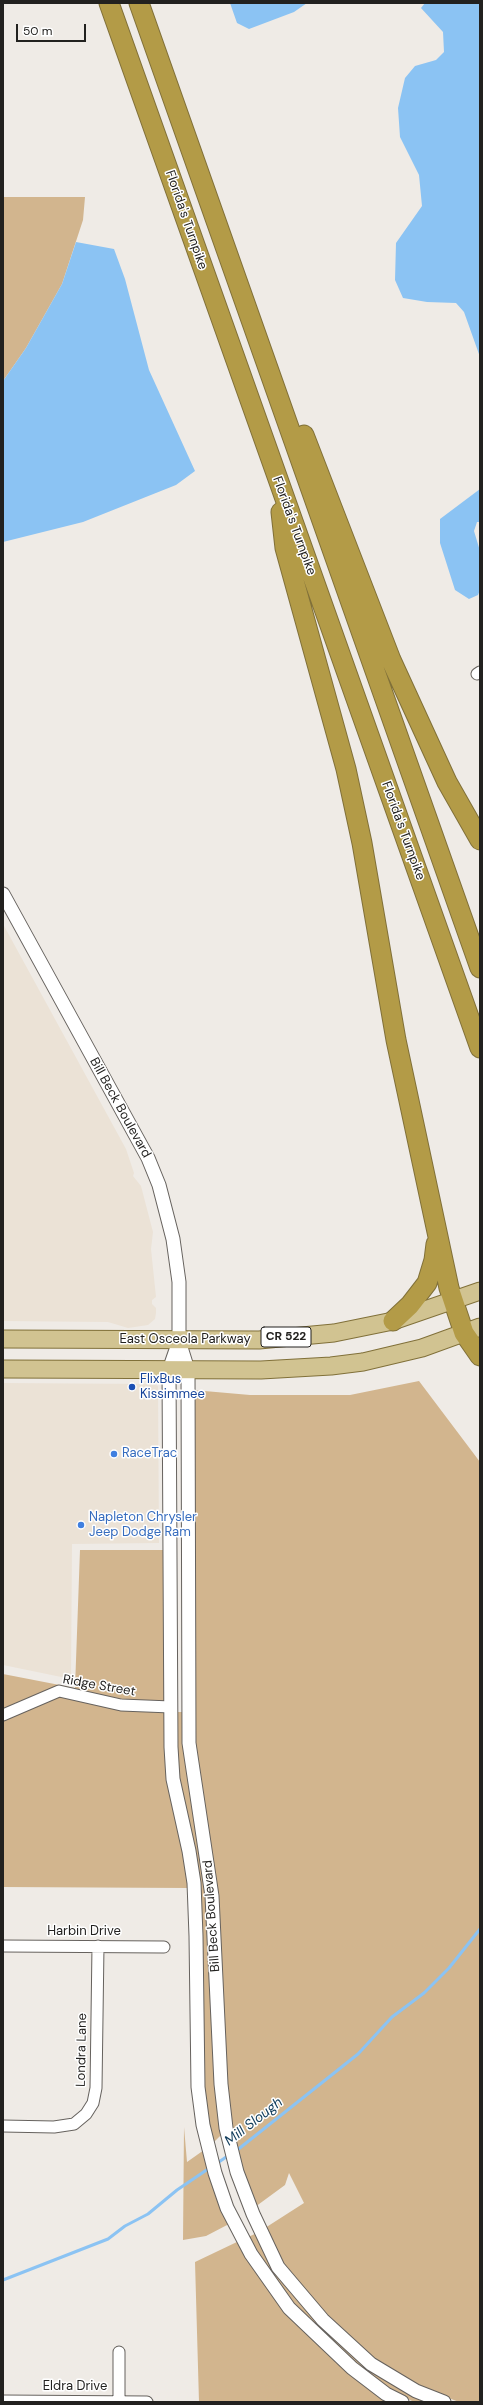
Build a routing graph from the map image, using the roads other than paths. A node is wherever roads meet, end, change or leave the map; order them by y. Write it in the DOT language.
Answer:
graph roads {
  1 [pos="109,3"];
  2 [pos="139,3"];
  3 [pos="209,202"];
  4 [pos="276,475"];
  5 [pos="480,840"];
  6 [pos="3,894"];
  7 [pos="480,968"];
  8 [pos="480,1048"];
  9 [pos="437,1228"];
  10 [pos="480,1291"];
  11 [pos="453,1301"];
  12 [pos="393,1321"];
  13 [pos="472,1330"];
  14 [pos="3,1339"];
  15 [pos="179,1340"];
  16 [pos="480,1356"];
  17 [pos="3,1369"];
  18 [pos="169,1370"];
  19 [pos="188,1370"];
  20 [pos="171,1707"];
  21 [pos="188,1707"];
  22 [pos="3,1715"];
  23 [pos="3,1946"];
  24 [pos="98,1946"];
  25 [pos="164,1947"];
  26 [pos="3,2126"];
  27 [pos="119,2352"];
  28 [pos="3,2401"];
  29 [pos="119,2402"];
  30 [pos="147,2402"];
  31 [pos="402,2402"];
  32 [pos="444,2402"];
  1 -- 4 [label="highway, Florida's Turnpike"];
  2 -- 3 [label="highway, Florida's Turnpike"];
  3 -- 5 [label="highway"];
  3 -- 7 [label="highway, Florida's Turnpike"];
  4 -- 8 [label="highway, Florida's Turnpike"];
  4 -- 9 [label="highway"];
  6 -- 15 [label="street, Bill Beck Boulevard"];
  9 -- 11 [label="highway"];
  9 -- 12 [label="highway"];
  10 -- 11 [label="main road, East Osceola Parkway / CR 522"];
  11 -- 12 [label="main road, East Osceola Parkway / CR 522"];
  11 -- 13 [label="highway"];
  12 -- 15 [label="main road, East Osceola Parkway / CR 522"];
  13 -- 16 [label="highway"];
  13 -- 19 [label="main road"];
  14 -- 15 [label="main road, East Osceola Parkway / CR 522"];
  15 -- 18 [label="street, Bill Beck Boulevard"];
  15 -- 19 [label="street, Bill Beck Boulevard"];
  17 -- 18 [label="main road"];
  18 -- 19 [label="main road"];
  18 -- 20 [label="street, Bill Beck Boulevard"];
  19 -- 21 [label="street, Bill Beck Boulevard"];
  20 -- 21 [label="street"];
  20 -- 22 [label="street, Ridge Street"];
  20 -- 31 [label="street, Bill Beck Boulevard"];
  21 -- 32 [label="street, Bill Beck Boulevard"];
  23 -- 24 [label="street, Harbin Drive"];
  24 -- 25 [label="street, Harbin Drive"];
  24 -- 26 [label="street, Londra Lane"];
  27 -- 29 [label="street"];
  28 -- 29 [label="street, Eldra Drive"];
  29 -- 30 [label="street, Eldra Drive"];
}
